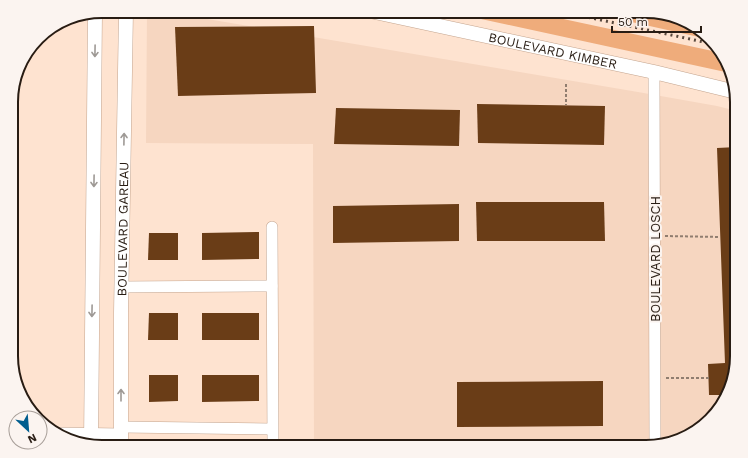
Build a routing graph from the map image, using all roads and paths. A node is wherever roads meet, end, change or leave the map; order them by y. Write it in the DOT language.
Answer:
graph roads {
  1 [pos="95,18"];
  2 [pos="126,18"];
  3 [pos="403,18"];
  4 [pos="654,72"];
  5 [pos="566,84"];
  6 [pos="729,90"];
  7 [pos="566,105"];
  8 [pos="272,227"];
  9 [pos="654,236"];
  10 [pos="720,237"];
  11 [pos="272,286"];
  12 [pos="122,287"];
  13 [pos="655,378"];
  14 [pos="709,378"];
  15 [pos="272,429"];
  16 [pos="78,436"];
  17 [pos="121,436"];
  18 [pos="91,438"];
  19 [pos="655,439"];
  20 [pos="273,440"];
  1 -- 18 [label="street, one-way"];
  12 -- 2 [label="street, BOULEVARD GAREAU, one-way"];
  3 -- 4 [label="street, BOULEVARD KIMBER"];
  4 -- 6 [label="street, BOULEVARD KIMBER"];
  4 -- 9 [label="street, BOULEVARD LOSCH"];
  5 -- 7 [label="path"];
  8 -- 11 [label="street"];
  9 -- 10 [label="path"];
  9 -- 13 [label="street, BOULEVARD LOSCH"];
  11 -- 12 [label="street"];
  11 -- 15 [label="street"];
  17 -- 12 [label="street, BOULEVARD GAREAU, one-way"];
  13 -- 14 [label="path"];
  13 -- 19 [label="street, BOULEVARD LOSCH"];
  15 -- 17 [label="street"];
  15 -- 20 [label="street"];
  16 -- 18 [label="street"];
  17 -- 18 [label="street"];
}
